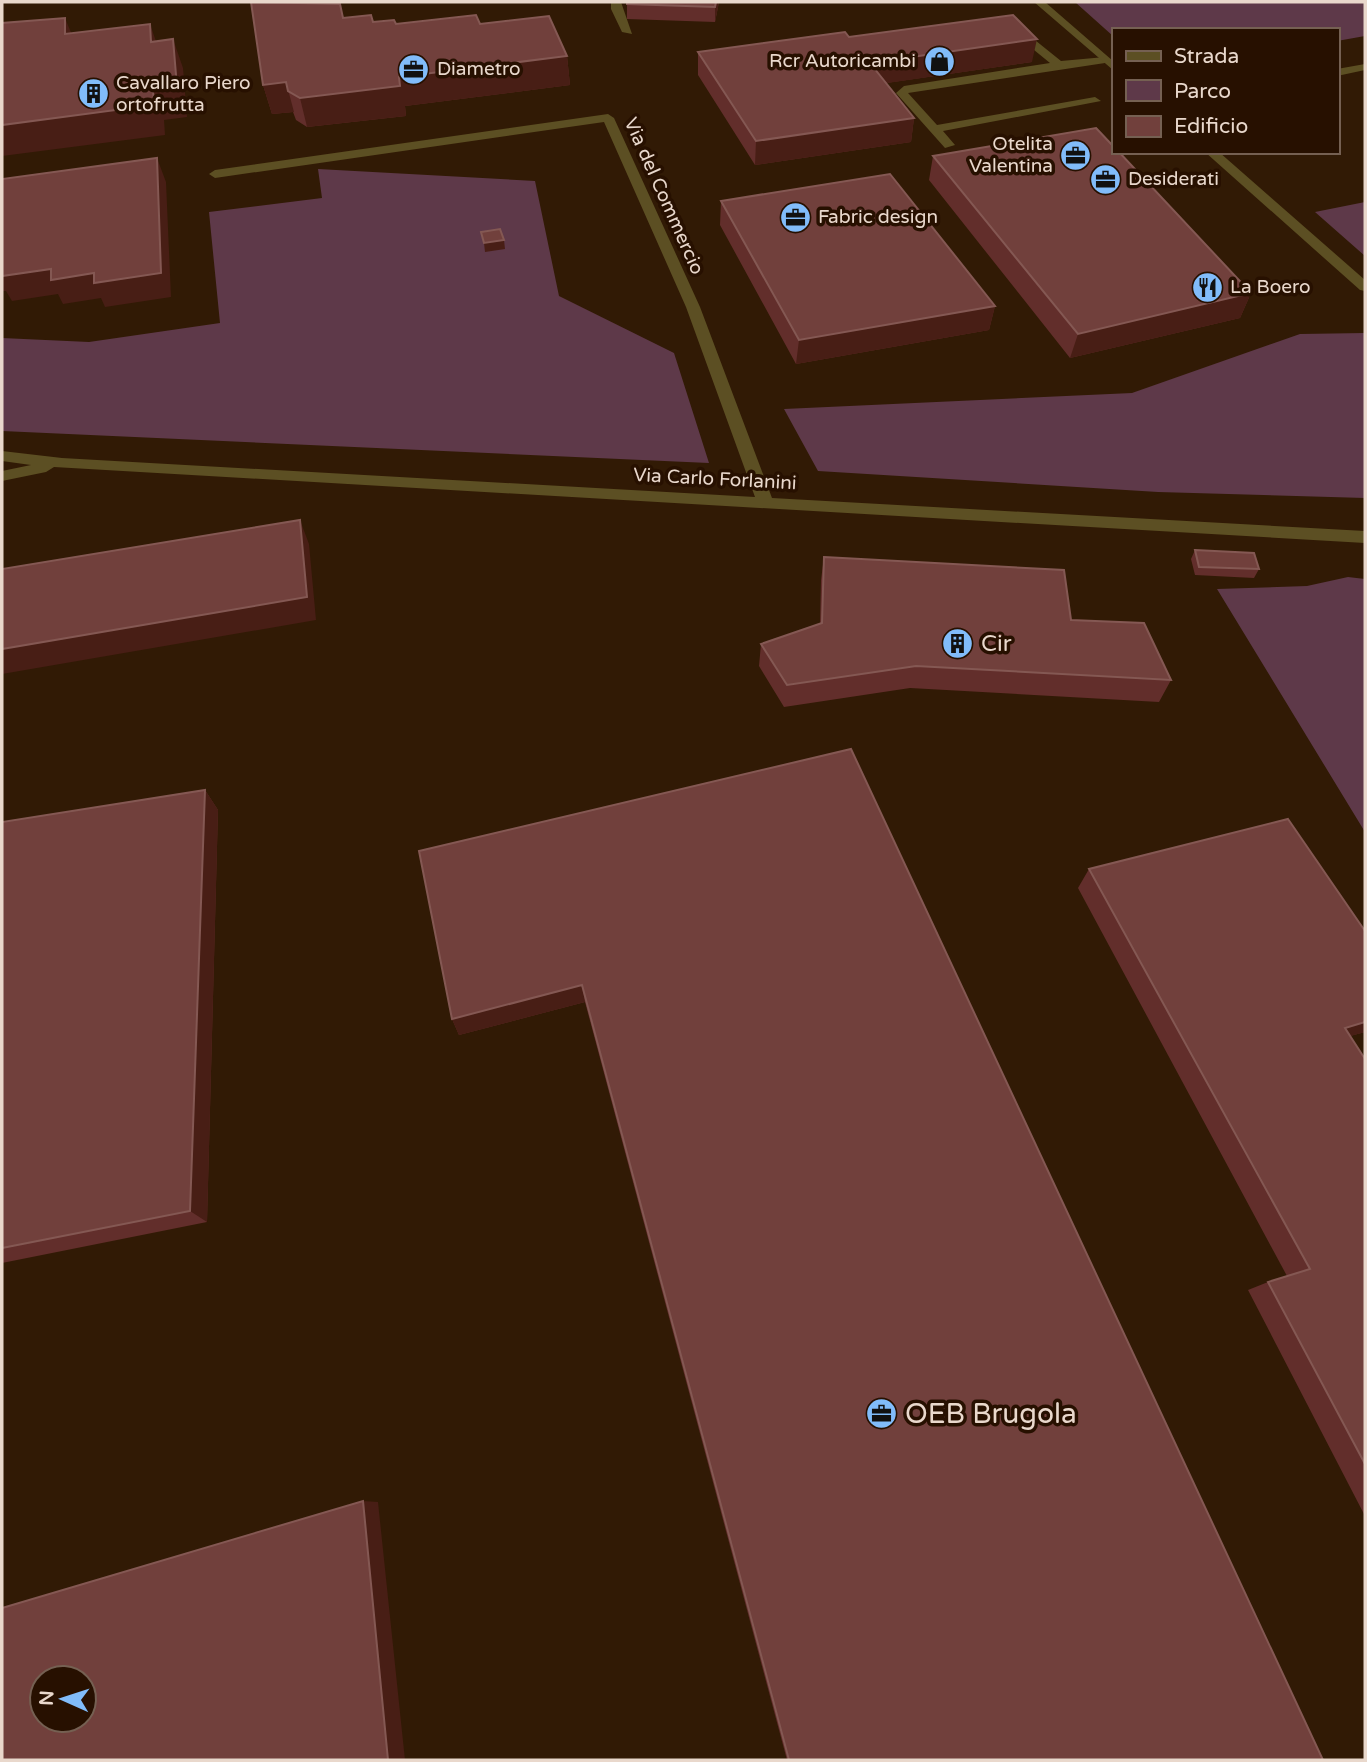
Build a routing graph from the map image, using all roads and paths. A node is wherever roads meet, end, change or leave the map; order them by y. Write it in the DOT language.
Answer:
graph roads {
  1 [pos="616,2"];
  2 [pos="1039,2"];
  3 [pos="1008,22"];
  4 [pos="628,32"];
  5 [pos="1109,63"];
  6 [pos="1059,65"];
  7 [pos="1365,67"];
  8 [pos="1339,73"];
  9 [pos="1095,102"];
  10 [pos="935,130"];
  11 [pos="950,145"];
  12 [pos="1213,154"];
  13 [pos="215,174"];
  14 [pos="1365,288"];
  15 [pos="2,456"];
  16 [pos="61,463"];
  17 [pos="2,476"];
  18 [pos="766,503"];
  19 [pos="1365,537"];
  1 -- 4 [label="street"];
  2 -- 5 [label="street"];
  3 -- 6 [label="street"];
  5 -- 6 [label="street"];
  6 -- 10 [label="street"];
  7 -- 8 [label="street"];
  9 -- 10 [label="street"];
  10 -- 11 [label="street"];
  12 -- 14 [label="street"];
  13 -- 18 [label="street, Via del Commercio"];
  15 -- 16 [label="street, Via Carlo Forlanini"];
  16 -- 17 [label="street, Via Carlo Forlanini"];
  16 -- 18 [label="street, Via Carlo Forlanini"];
  18 -- 19 [label="street, Via Carlo Forlanini"];
}
